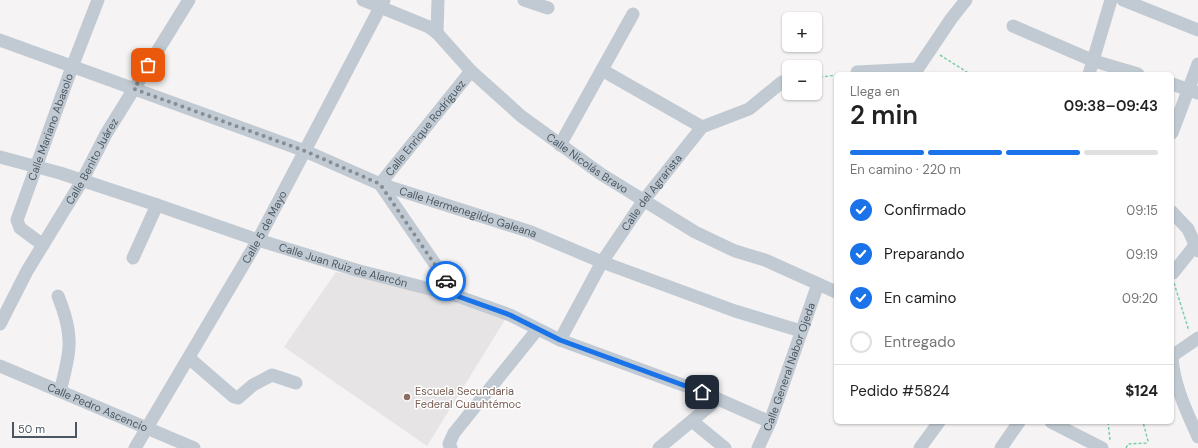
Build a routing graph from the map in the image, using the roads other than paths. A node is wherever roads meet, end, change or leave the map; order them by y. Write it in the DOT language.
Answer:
graph roads {
  1 [pos="98,0"];
  2 [pos="189,0"];
  3 [pos="363,0"];
  4 [pos="438,0"];
  5 [pos="524,0"];
  6 [pos="966,0"];
  7 [pos="1111,0"];
  8 [pos="1123,0"];
  9 [pos="382,4"];
  10 [pos="548,8"];
  11 [pos="633,14"];
  12 [pos="1013,26"];
  13 [pos="1198,30"];
  14 [pos="437,33"];
  15 [pos="0,40"];
  16 [pos="1094,61"];
  17 [pos="1198,64"];
  18 [pos="72,66"];
  19 [pos="602,70"];
  20 [pos="471,71"];
  21 [pos="857,72"];
  22 [pos="915,72"];
  23 [pos="1090,72"];
  24 [pos="1131,72"];
  25 [pos="782,82"];
  26 [pos="1174,85"];
  27 [pos="134,89"];
  28 [pos="1193,91"];
  29 [pos="702,127"];
  30 [pos="1174,129"];
  31 [pos="560,145"];
  32 [pos="305,151"];
  33 [pos="0,157"];
  34 [pos="36,166"];
  35 [pos="82,181"];
  36 [pos="380,184"];
  37 [pos="644,200"];
  38 [pos="157,205"];
  39 [pos="1174,214"];
  40 [pos="258,240"];
  41 [pos="43,245"];
  42 [pos="1197,248"];
  43 [pos="133,258"];
  44 [pos="602,262"];
  45 [pos="1174,272"];
  46 [pos="818,284"];
  47 [pos="834,291"];
  48 [pos="58,296"];
  49 [pos="457,296"];
  50 [pos="0,324"];
  51 [pos="537,330"];
  52 [pos="801,331"];
  53 [pos="560,340"];
  54 [pos="1195,340"];
  55 [pos="1174,355"];
  56 [pos="189,358"];
  57 [pos="0,366"];
  58 [pos="1174,373"];
  59 [pos="296,383"];
  60 [pos="60,391"];
  61 [pos="718,398"];
  62 [pos="692,421"];
  63 [pos="770,422"];
  64 [pos="938,424"];
  65 [pos="1018,424"];
  66 [pos="1054,424"];
  67 [pos="147,428"];
  68 [pos="1198,437"];
  69 [pos="1080,442"];
  70 [pos="1106,445"];
  71 [pos="135,448"];
  72 [pos="194,448"];
  73 [pos="451,448"];
  74 [pos="659,448"];
  75 [pos="725,448"];
  76 [pos="758,448"];
  77 [pos="920,448"];
  78 [pos="1001,448"];
  1 -- 18 [label="street, Calle Mariano Abasolo"];
  2 -- 27 [label="street, Calle Benito Juárez"];
  3 -- 9 [label="street, Calle Nicolás Bravo"];
  4 -- 14 [label="street"];
  5 -- 10 [label="street"];
  6 -- 22 [label="street"];
  7 -- 16 [label="street"];
  8 -- 13 [label="street"];
  9 -- 14 [label="street, Calle Nicolás Bravo"];
  9 -- 32 [label="street, Calle 5 de Mayo"];
  11 -- 19 [label="street"];
  12 -- 16 [label="street"];
  14 -- 20 [label="street, Calle Nicolás Bravo"];
  15 -- 18 [label="street, Calle Hermenegildo Galeana"];
  16 -- 23 [label="street"];
  16 -- 24 [label="street"];
  17 -- 28 [label="street"];
  18 -- 27 [label="street, Calle Hermenegildo Galeana"];
  18 -- 34 [label="street, Calle Mariano Abasolo"];
  19 -- 29 [label="street"];
  19 -- 31 [label="street"];
  20 -- 31 [label="street, Calle Nicolás Bravo"];
  20 -- 36 [label="street, Calle Enrique Rodríguez"];
  21 -- 22 [label="street"];
  25 -- 29 [label="street"];
  26 -- 28 [label="street"];
  27 -- 32 [label="street, Calle Hermenegildo Galeana"];
  27 -- 35 [label="street, Calle Benito Juárez"];
  28 -- 30 [label="street"];
  29 -- 37 [label="street, Calle del Agrarista"];
  31 -- 37 [label="street, Calle Nicolás Bravo"];
  32 -- 36 [label="street, Calle Hermenegildo Galeana"];
  32 -- 40 [label="street, Calle 5 de Mayo"];
  33 -- 34 [label="street, Calle Juan Ruiz de Alarcón"];
  34 -- 35 [label="street, Calle Juan Ruiz de Alarcón"];
  34 -- 41 [label="street, Calle Mariano Abasolo"];
  35 -- 38 [label="street, Calle Juan Ruiz de Alarcón"];
  35 -- 41 [label="street, Calle Benito Juárez"];
  36 -- 44 [label="street, Calle Hermenegildo Galeana"];
  36 -- 49 [label="street"];
  37 -- 44 [label="street, Calle del Agrarista"];
  37 -- 46 [label="street, Calle Nicolás Bravo"];
  38 -- 40 [label="street, Calle Juan Ruiz de Alarcón"];
  38 -- 43 [label="street"];
  39 -- 42 [label="street"];
  40 -- 49 [label="street, Calle Juan Ruiz de Alarcón"];
  40 -- 56 [label="street, Calle 5 de Mayo"];
  41 -- 50 [label="street, Calle Benito Juárez"];
  42 -- 45 [label="street"];
  44 -- 52 [label="street, Calle Hermenegildo Galeana"];
  44 -- 53 [label="street, Calle del Agrarista"];
  46 -- 47 [label="street, Calle Nicolás Bravo"];
  46 -- 52 [label="street, Calle General Nabor Ojeda"];
  48 -- 60 [label="street"];
  49 -- 51 [label="street, Calle Juan Ruiz de Alarcón"];
  51 -- 53 [label="street, Calle Juan Ruiz de Alarcón"];
  51 -- 73 [label="street"];
  52 -- 63 [label="street, Calle General Nabor Ojeda"];
  53 -- 61 [label="street, Calle Juan Ruiz de Alarcón"];
  54 -- 55 [label="street"];
  56 -- 59 [label="street"];
  56 -- 67 [label="street, Calle 5 de Mayo"];
  57 -- 60 [label="street, Calle Pedro Ascencio"];
  58 -- 68 [label="street"];
  60 -- 67 [label="street, Calle Pedro Ascencio"];
  61 -- 62 [label="street"];
  61 -- 63 [label="street, Calle Juan Ruiz de Alarcón"];
  62 -- 74 [label="street"];
  62 -- 75 [label="street"];
  63 -- 76 [label="street, Calle General Nabor Ojeda"];
  64 -- 77 [label="street"];
  65 -- 78 [label="street"];
  66 -- 69 [label="street"];
  67 -- 71 [label="street, Calle 5 de Mayo"];
  67 -- 72 [label="street, Calle Pedro Ascencio"];
  69 -- 70 [label="street"];
}
